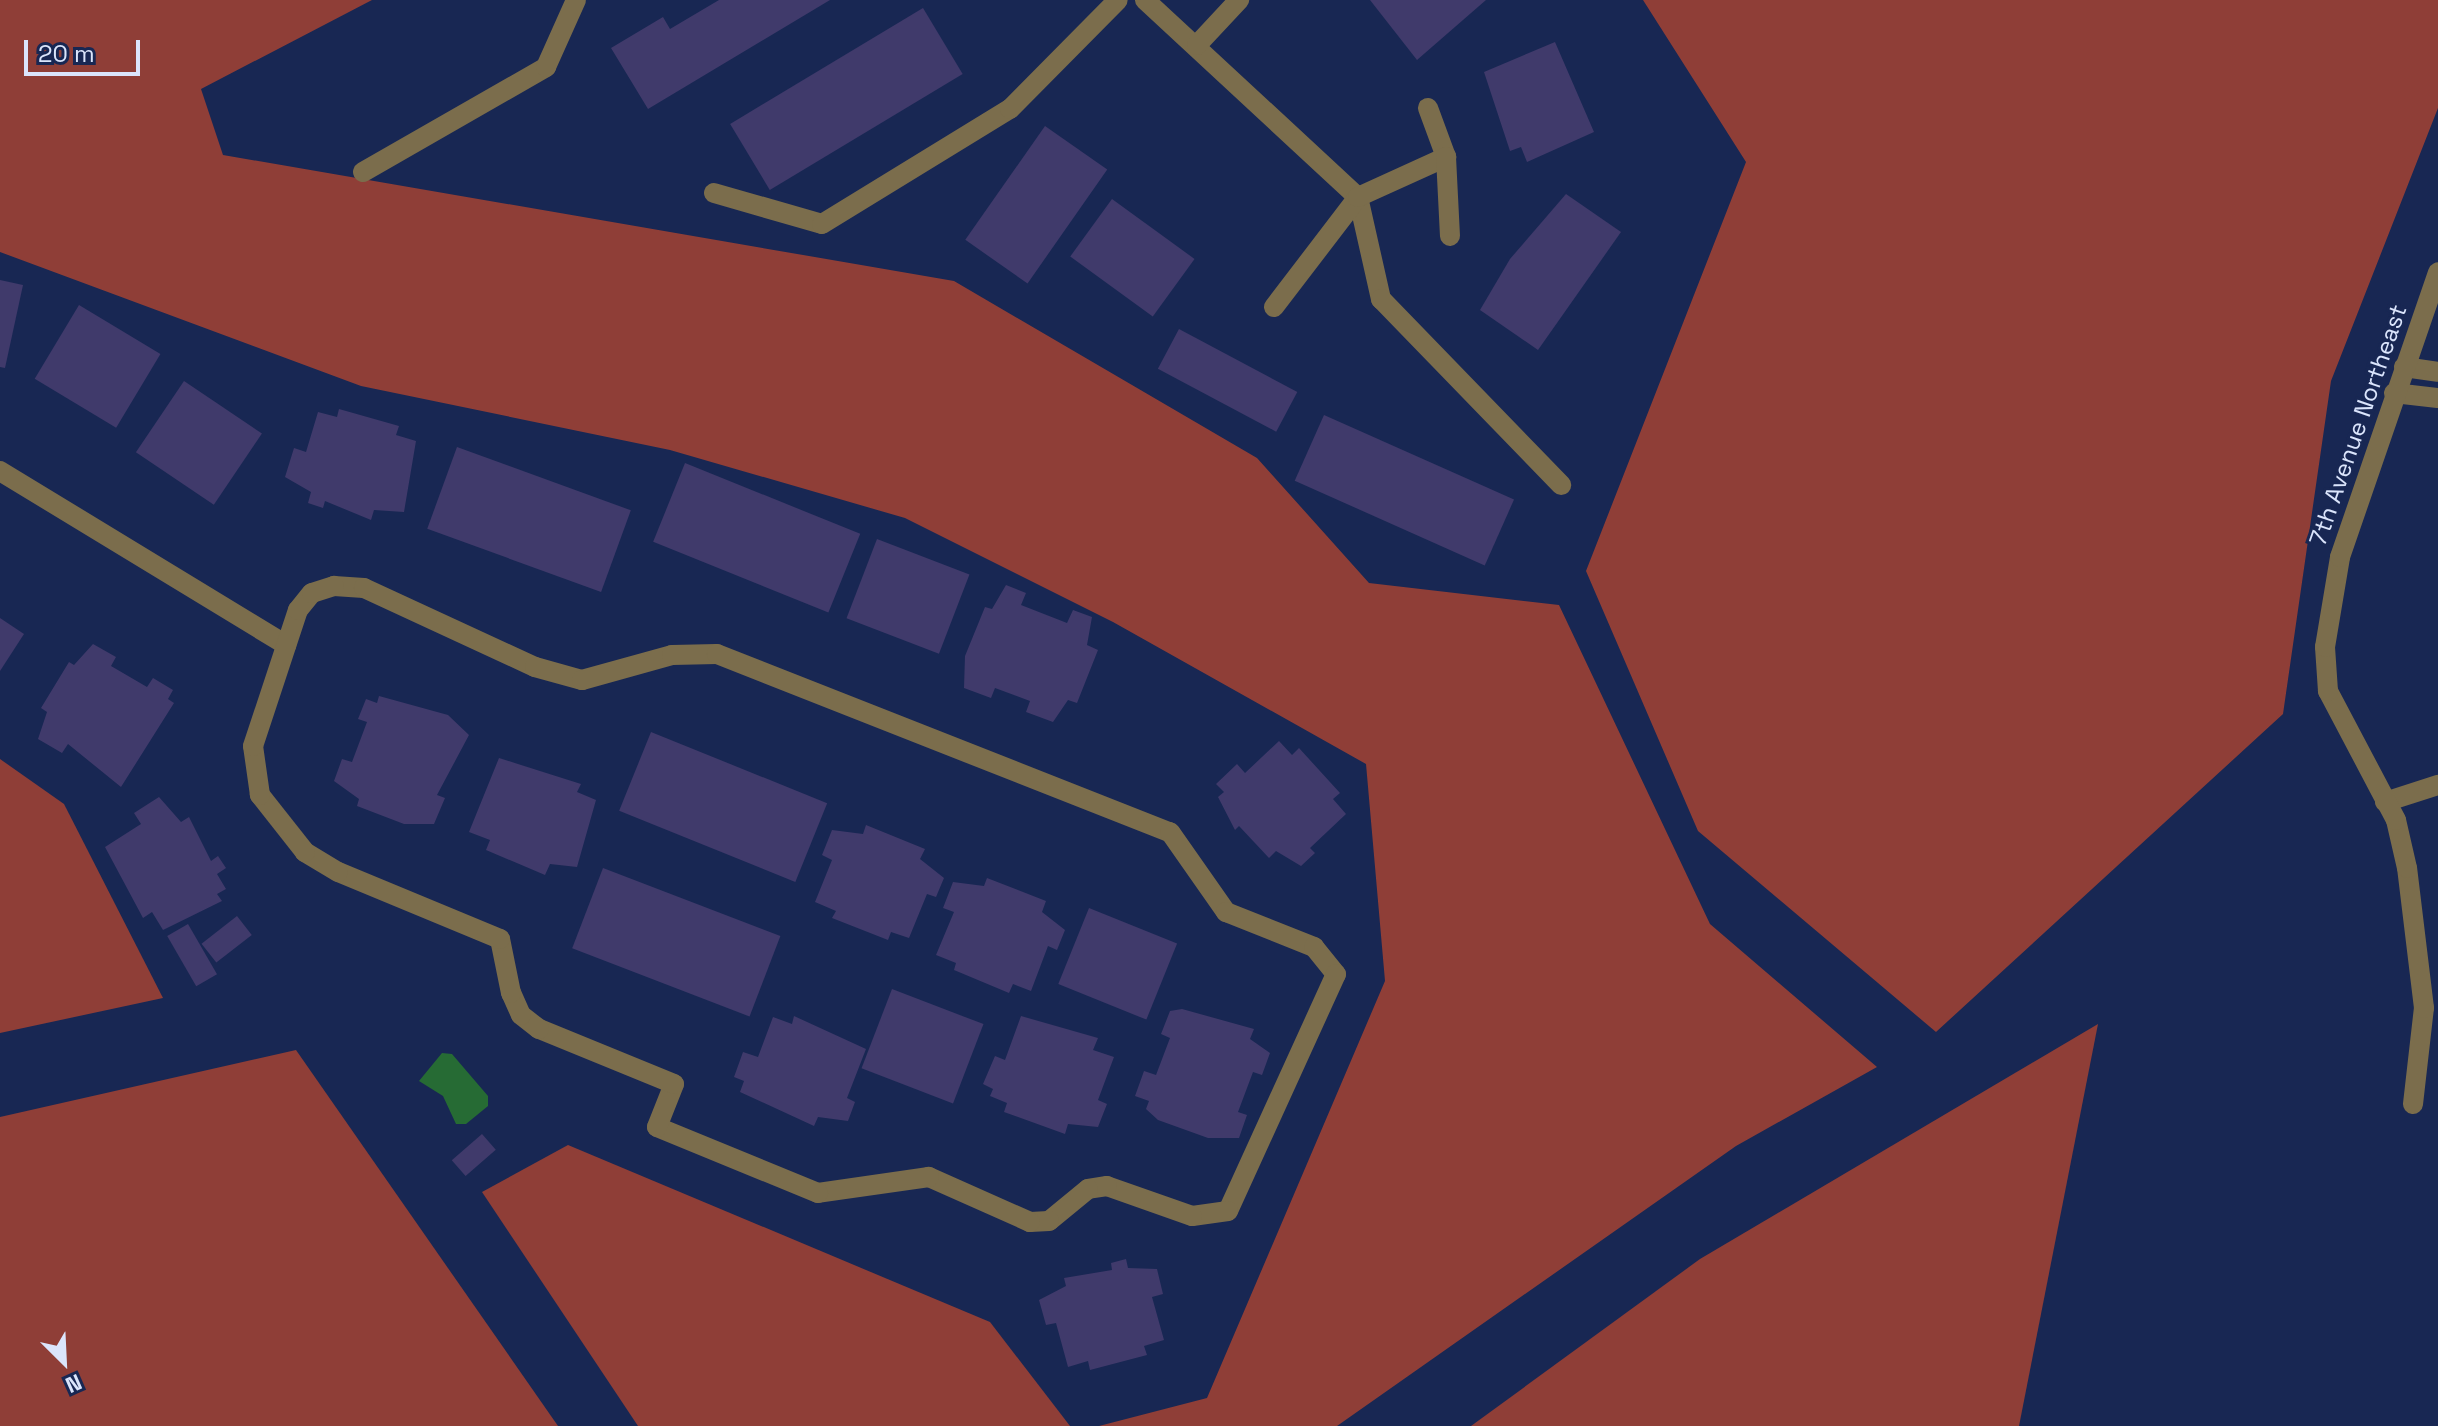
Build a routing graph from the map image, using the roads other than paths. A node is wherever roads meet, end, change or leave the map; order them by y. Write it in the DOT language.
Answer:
graph roads {
  1 [pos="576,0"];
  2 [pos="1118,0"];
  3 [pos="1145,0"];
  4 [pos="1239,0"];
  5 [pos="1197,45"];
  6 [pos="1428,108"];
  7 [pos="1446,157"];
  8 [pos="363,172"];
  9 [pos="714,193"];
  10 [pos="1358,197"];
  11 [pos="1450,236"];
  12 [pos="2438,272"];
  13 [pos="1274,307"];
  14 [pos="2404,367"];
  15 [pos="2438,372"];
  16 [pos="2394,393"];
  17 [pos="2438,398"];
  18 [pos="0,471"];
  19 [pos="1561,485"];
  20 [pos="286,645"];
  21 [pos="2438,785"];
  22 [pos="2385,802"];
  23 [pos="2413,1104"];
  1 -- 8 [label="street"];
  2 -- 9 [label="street"];
  3 -- 5 [label="street"];
  4 -- 5 [label="street"];
  5 -- 10 [label="street"];
  6 -- 7 [label="street"];
  7 -- 10 [label="street"];
  7 -- 11 [label="street"];
  10 -- 13 [label="street"];
  10 -- 19 [label="street"];
  12 -- 14 [label="street, 7th Avenue Northeast"];
  14 -- 15 [label="street"];
  14 -- 16 [label="street, 7th Avenue Northeast"];
  16 -- 17 [label="street"];
  16 -- 22 [label="street, 7th Avenue Northeast"];
  18 -- 20 [label="street"];
  20 -- 20 [label="street"];
  21 -- 22 [label="street"];
  22 -- 23 [label="street, 7th Avenue Northeast"];
}
